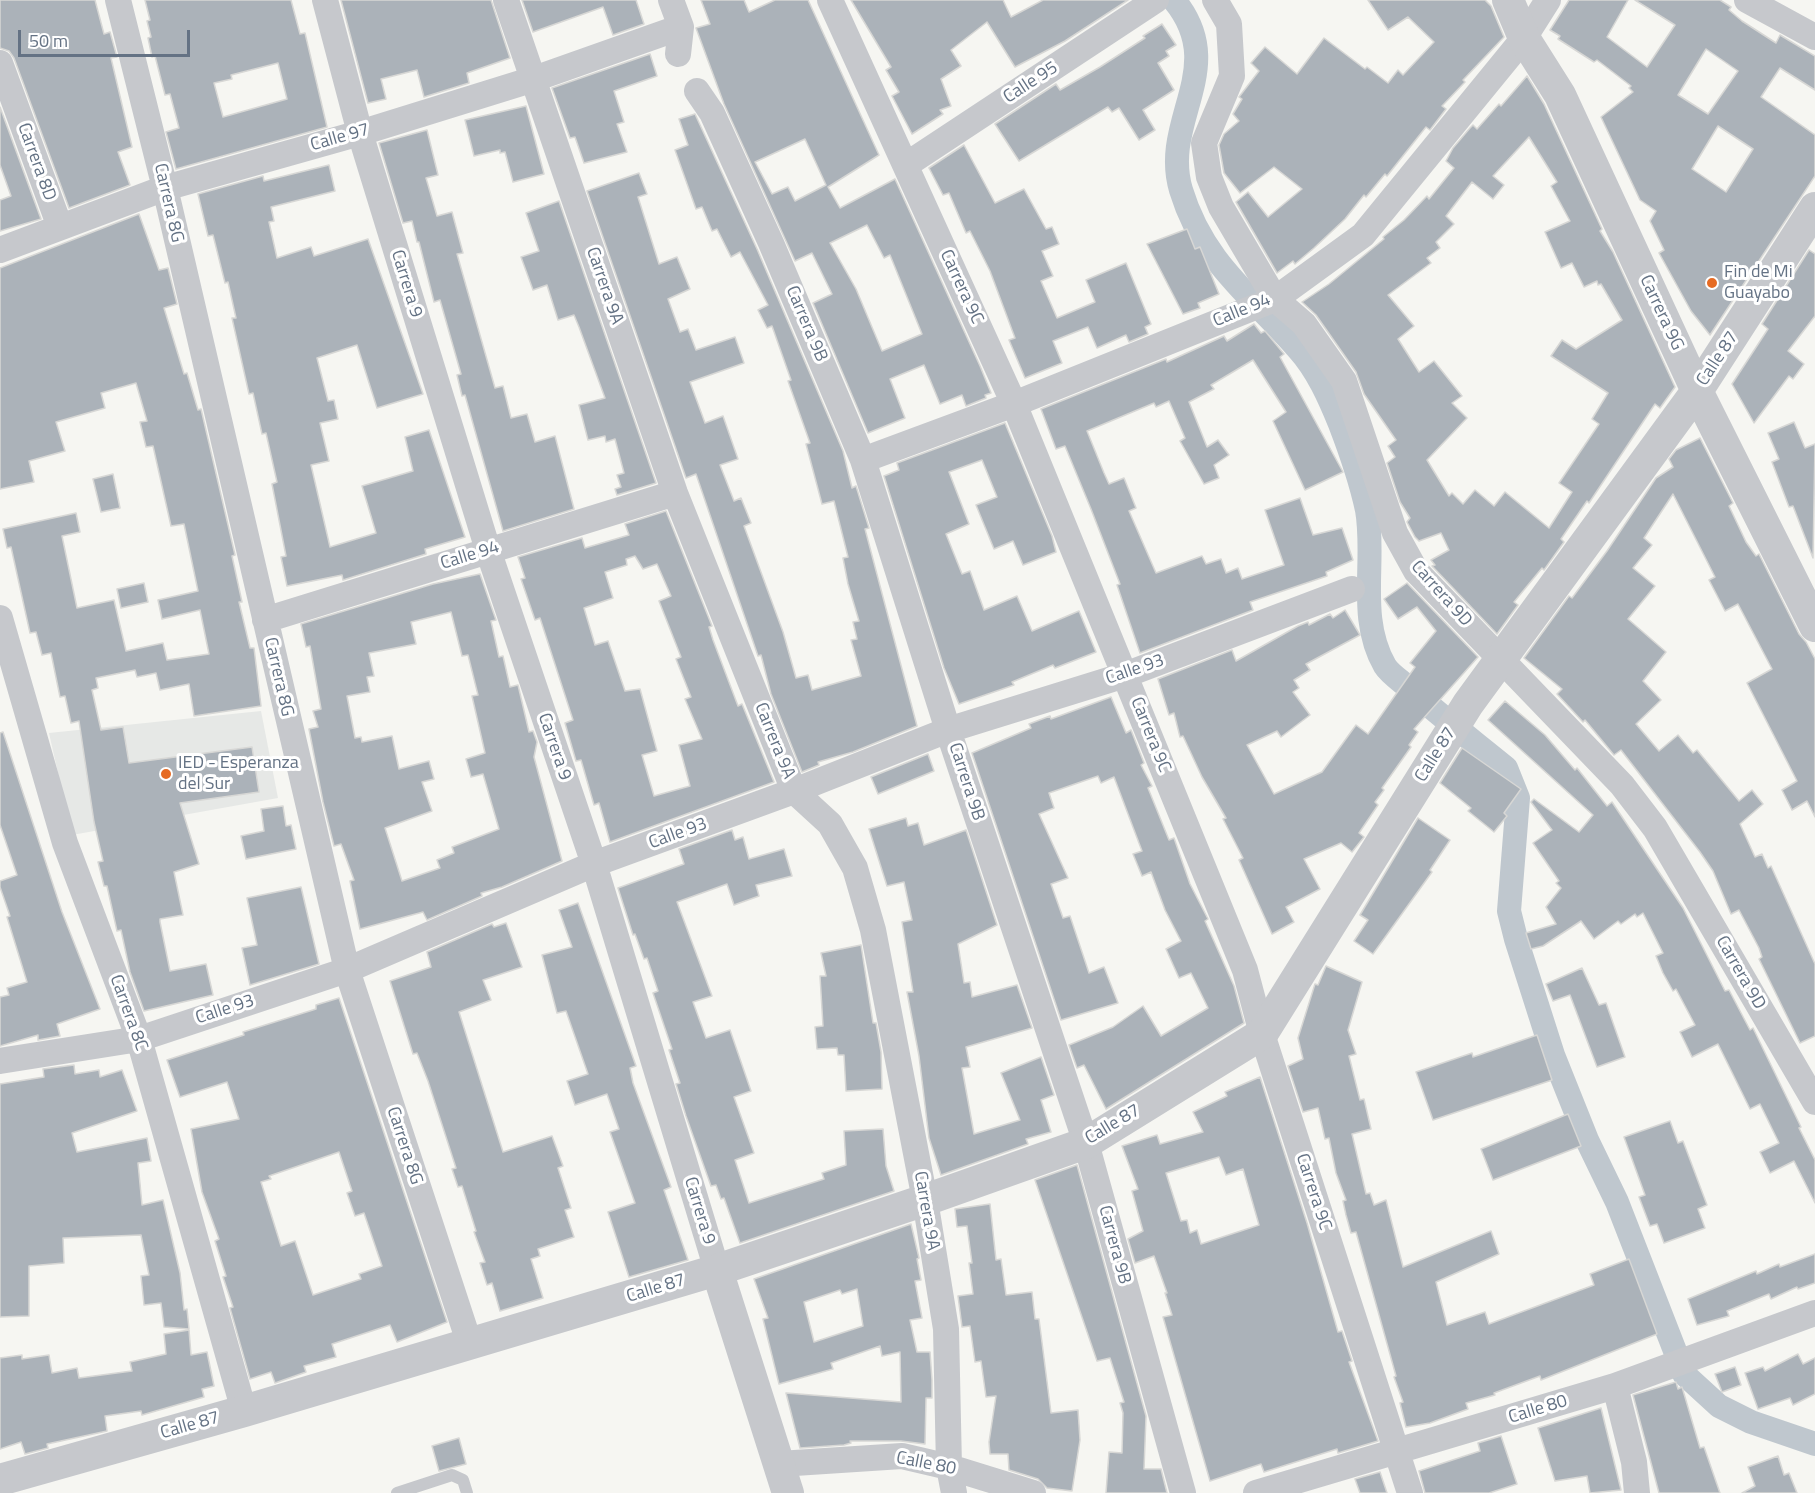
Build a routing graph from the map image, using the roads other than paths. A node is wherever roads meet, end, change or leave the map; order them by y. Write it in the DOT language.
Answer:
graph roads {
  1 [pos="118,0"];
  2 [pos="325,0"];
  3 [pos="506,0"];
  4 [pos="671,0"];
  5 [pos="830,0"];
  6 [pos="1156,0"];
  7 [pos="1215,0"];
  8 [pos="1508,0"];
  9 [pos="1548,0"];
  10 [pos="1747,0"];
  11 [pos="681,27"];
  12 [pos="1524,38"];
  13 [pos="1815,38"];
  14 [pos="678,54"];
  15 [pos="0,63"];
  16 [pos="534,79"];
  17 [pos="697,91"];
  18 [pos="360,133"];
  19 [pos="906,165"];
  20 [pos="165,188"];
  21 [pos="1815,208"];
  22 [pos="60,227"];
  23 [pos="0,250"];
  24 [pos="1272,300"];
  25 [pos="1697,391"];
  26 [pos="1014,404"];
  27 [pos="863,460"];
  28 [pos="675,493"];
  29 [pos="488,550"];
  30 [pos="1352,590"];
  31 [pos="0,618"];
  32 [pos="265,620"];
  33 [pos="1815,626"];
  34 [pos="1501,658"];
  35 [pos="1125,675"];
  36 [pos="948,730"];
  37 [pos="794,791"];
  38 [pos="594,864"];
  39 [pos="347,970"];
  40 [pos="1262,1034"];
  41 [pos="139,1039"];
  42 [pos="0,1061"];
  43 [pos="1815,1102"];
  44 [pos="1086,1143"];
  45 [pos="925,1200"];
  46 [pos="717,1270"];
  47 [pos="1815,1313"];
  48 [pos="470,1345"];
  49 [pos="1615,1386"];
  50 [pos="244,1411"];
  51 [pos="1396,1453"];
  52 [pos="949,1467"];
  53 [pos="784,1479"];
  54 [pos="0,1480"];
  55 [pos="397,1493"];
  56 [pos="467,1493"];
  57 [pos="954,1493"];
  58 [pos="1033,1493"];
  59 [pos="1182,1493"];
  60 [pos="1256,1493"];
  61 [pos="1410,1493"];
  62 [pos="1637,1493"];
  1 -- 20 [label="street, Carrera 8G"];
  2 -- 18 [label="street, Carrera 9"];
  3 -- 16 [label="street, Carrera 9A"];
  4 -- 11 [label="street"];
  5 -- 19 [label="street, Carrera 9C"];
  6 -- 19 [label="street, Calle 95"];
  7 -- 24 [label="street, Carrera 9D"];
  8 -- 12 [label="street, Carrera 9G"];
  9 -- 12 [label="street, Calle 94"];
  10 -- 13 [label="street"];
  11 -- 14 [label="street"];
  11 -- 16 [label="street, Calle 97"];
  12 -- 24 [label="street, Calle 94"];
  12 -- 25 [label="street, Carrera 9G"];
  15 -- 22 [label="street, Carrera 8D"];
  16 -- 18 [label="street, Calle 97"];
  16 -- 28 [label="street, Carrera 9A"];
  17 -- 27 [label="street, Carrera 9B"];
  18 -- 20 [label="street, Calle 97"];
  18 -- 29 [label="street, Carrera 9"];
  19 -- 26 [label="street, Carrera 9C"];
  20 -- 22 [label="street, Calle 97"];
  20 -- 32 [label="street, Carrera 8G"];
  21 -- 25 [label="street, Calle 87"];
  22 -- 23 [label="street, Calle 97"];
  24 -- 26 [label="street, Calle 94"];
  24 -- 34 [label="street, Carrera 9D"];
  25 -- 33 [label="street, Carrera 9G"];
  25 -- 34 [label="street, Calle 87"];
  26 -- 27 [label="street, Calle 94"];
  26 -- 35 [label="street, Carrera 9C"];
  27 -- 36 [label="street, Carrera 9B"];
  28 -- 29 [label="street, Calle 94"];
  28 -- 37 [label="street, Carrera 9A"];
  29 -- 32 [label="street, Calle 94"];
  29 -- 38 [label="street, Carrera 9"];
  30 -- 35 [label="street, Calle 93"];
  31 -- 41 [label="street, Carrera 8C"];
  32 -- 39 [label="street, Carrera 8G"];
  34 -- 40 [label="street, Calle 87"];
  34 -- 43 [label="street, Carrera 9D"];
  35 -- 36 [label="street, Calle 93"];
  35 -- 40 [label="street, Carrera 9C"];
  36 -- 37 [label="street, Calle 93"];
  36 -- 44 [label="street, Carrera 9B"];
  37 -- 38 [label="street, Calle 93"];
  37 -- 45 [label="street, Carrera 9A"];
  38 -- 39 [label="street, Calle 93"];
  38 -- 46 [label="street, Carrera 9"];
  39 -- 41 [label="street, Calle 93"];
  39 -- 48 [label="street, Carrera 8G"];
  40 -- 44 [label="street, Calle 87"];
  40 -- 51 [label="street, Carrera 9C"];
  41 -- 42 [label="street, Calle 93"];
  41 -- 50 [label="street, Carrera 8C"];
  44 -- 45 [label="street, Calle 87"];
  44 -- 59 [label="street, Carrera 9B"];
  45 -- 46 [label="street, Calle 87"];
  45 -- 52 [label="street, Carrera 9A"];
  46 -- 48 [label="street, Calle 87"];
  46 -- 53 [label="street, Carrera 9"];
  47 -- 49 [label="street, Calle 80"];
  48 -- 50 [label="street, Calle 87"];
  49 -- 51 [label="street, Calle 80"];
  49 -- 62 [label="street"];
  50 -- 54 [label="street, Calle 87"];
  51 -- 60 [label="street, Calle 80"];
  51 -- 61 [label="street, Carrera 9C"];
  52 -- 53 [label="street, Calle 80"];
  52 -- 57 [label="street, Carrera 9A"];
  52 -- 58 [label="street, Calle 80"];
  55 -- 56 [label="lane"];
}
